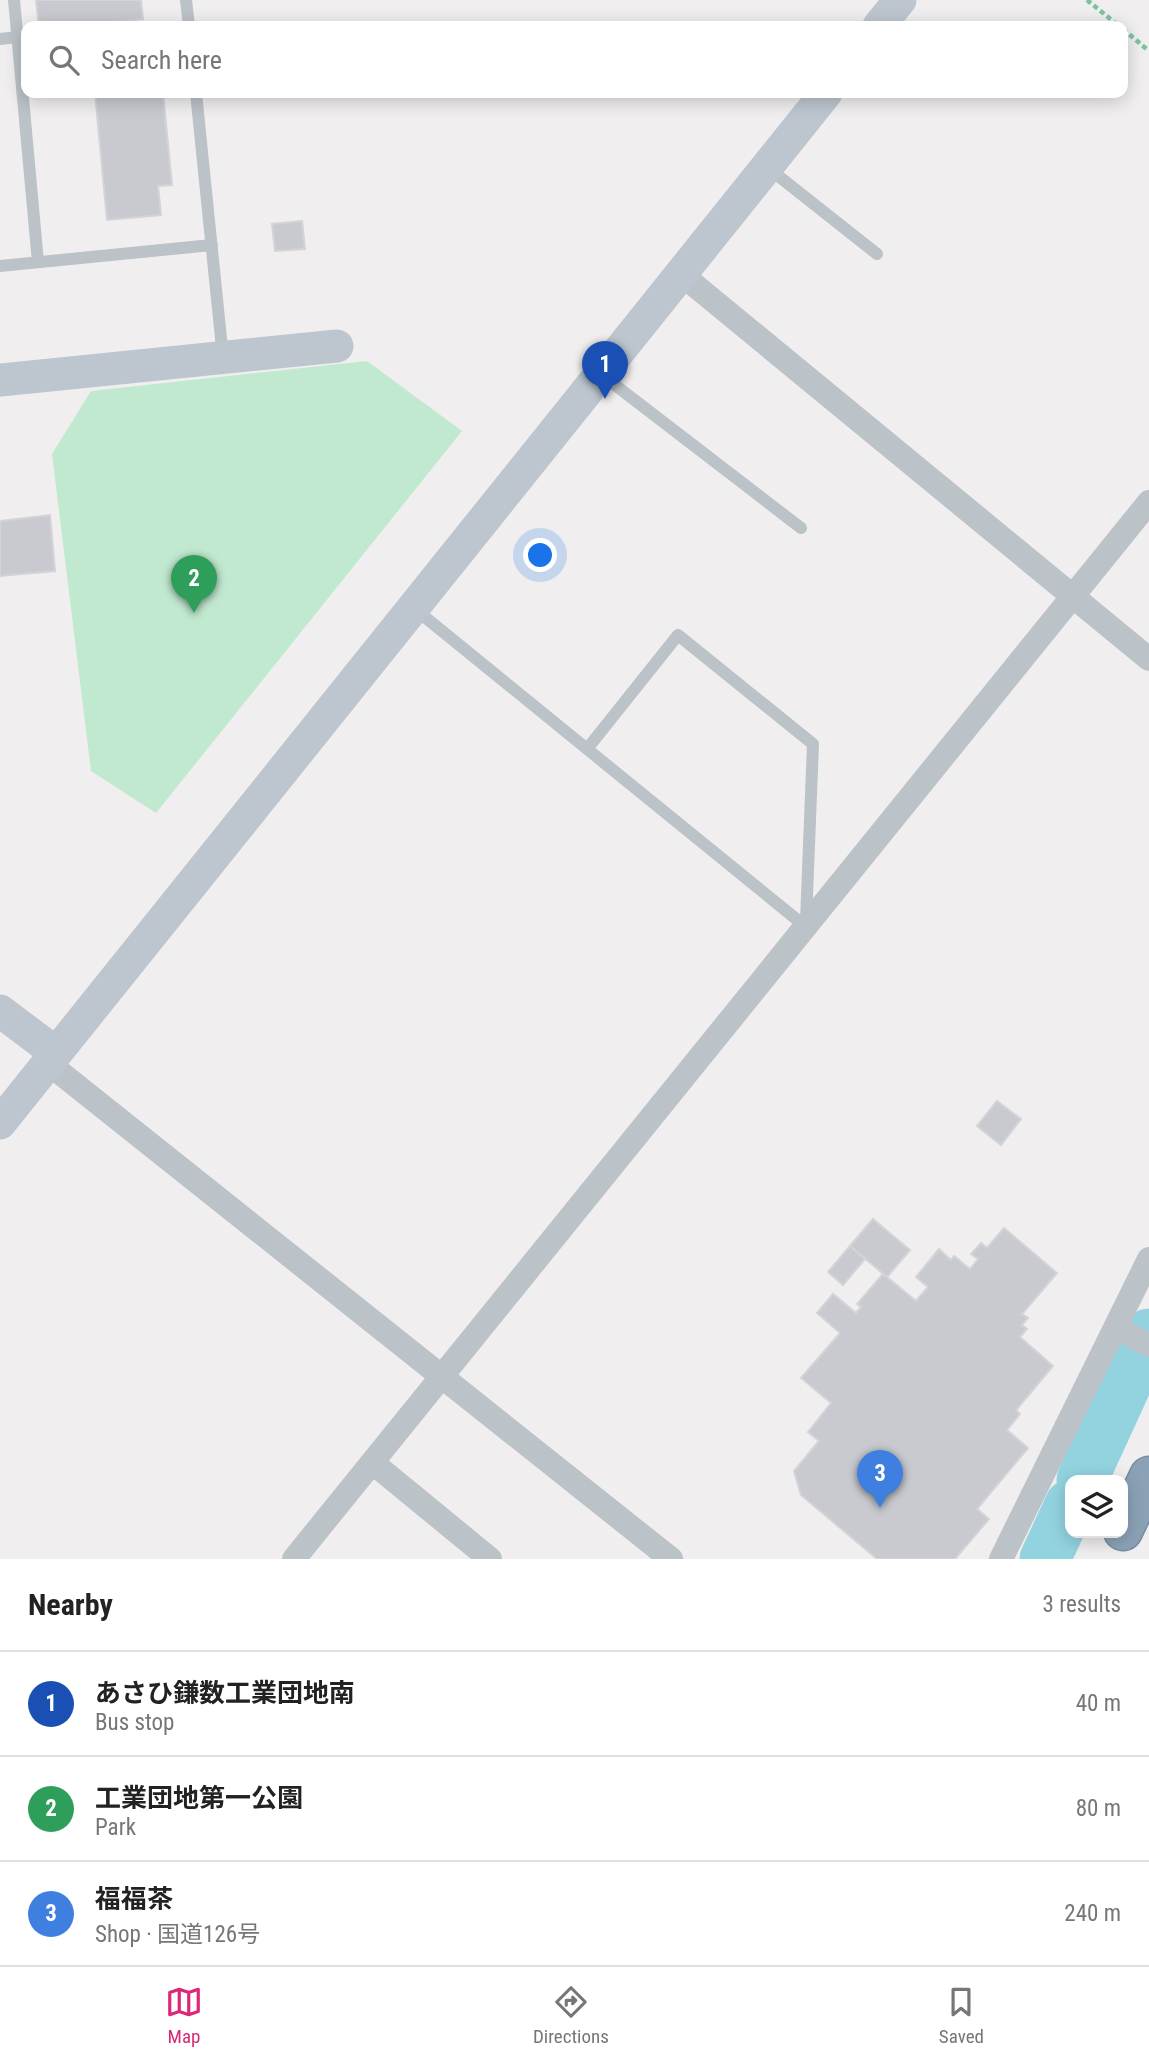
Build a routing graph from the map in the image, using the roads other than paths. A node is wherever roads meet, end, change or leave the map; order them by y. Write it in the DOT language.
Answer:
graph roads {
  1 [pos="14,0"];
  2 [pos="186,0"];
  3 [pos="900,0"];
  4 [pos="188,21"];
  5 [pos="883,21"];
  6 [pos="0,39"];
  7 [pos="21,46"];
  8 [pos="25,98"];
  9 [pos="197,98"];
  10 [pos="822,98"];
  11 [pos="766,167"];
  12 [pos="212,245"];
  13 [pos="877,254"];
  14 [pos="38,262"];
  15 [pos="0,266"];
  16 [pos="681,274"];
  17 [pos="337,346"];
  18 [pos="223,358"];
  19 [pos="601,374"];
  20 [pos="0,380"];
  21 [pos="1149,502"];
  22 [pos="801,528"];
  23 [pos="1073,596"];
  24 [pos="413,608"];
  25 [pos="1149,659"];
  26 [pos="587,749"];
  27 [pos="806,927"];
  28 [pos="0,1011"];
  29 [pos="52,1058"];
  30 [pos="0,1123"];
  31 [pos="1149,1259"];
  32 [pos="1116,1328"];
  33 [pos="1149,1345"];
  34 [pos="443,1377"];
  35 [pos="373,1463"];
  36 [pos="1149,1476"];
  37 [pos="1128,1520"];
  38 [pos="1119,1538"];
  39 [pos="294,1559"];
  40 [pos="490,1559"];
  41 [pos="671,1559"];
  42 [pos="1001,1559"];
  43 [pos="1110,1559"];
  1 -- 7 [label="lane"];
  2 -- 4 [label="lane"];
  3 -- 5 [label="street"];
  6 -- 7 [label="lane"];
  8 -- 14 [label="lane"];
  9 -- 12 [label="lane"];
  10 -- 11 [label="street"];
  11 -- 13 [label="lane"];
  11 -- 16 [label="street"];
  12 -- 14 [label="lane"];
  12 -- 18 [label="lane"];
  14 -- 15 [label="lane"];
  16 -- 19 [label="street"];
  16 -- 23 [label="street"];
  17 -- 18 [label="street"];
  18 -- 20 [label="street"];
  19 -- 22 [label="lane"];
  19 -- 24 [label="street"];
  21 -- 23 [label="street"];
  23 -- 25 [label="street"];
  23 -- 27 [label="street"];
  24 -- 26 [label="lane"];
  24 -- 29 [label="street"];
  26 -- 27 [label="lane"];
  26 -- 27 [label="lane"];
  27 -- 34 [label="street"];
  28 -- 29 [label="street"];
  29 -- 30 [label="street"];
  29 -- 34 [label="street"];
  31 -- 32 [label="street"];
  32 -- 33 [label="street"];
  32 -- 42 [label="street"];
  34 -- 35 [label="street"];
  34 -- 41 [label="street"];
  35 -- 39 [label="street"];
  35 -- 40 [label="street"];
  36 -- 37 [label="highway"];
  38 -- 43 [label="highway"];
}
